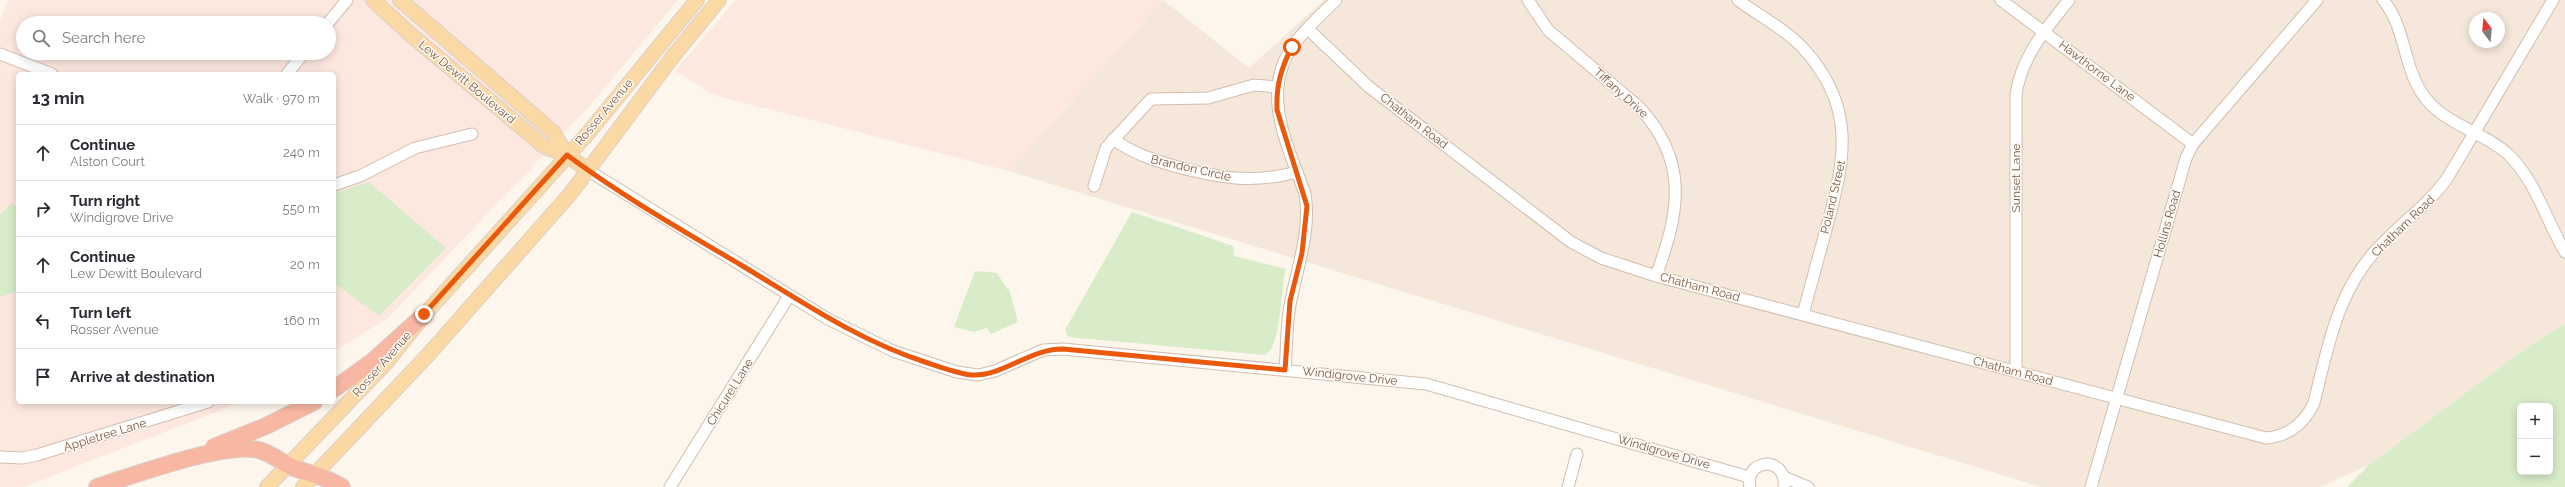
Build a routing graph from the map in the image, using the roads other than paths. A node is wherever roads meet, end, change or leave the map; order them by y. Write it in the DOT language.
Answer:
graph roads {
  1 [pos="347,0"];
  2 [pos="373,0"];
  3 [pos="400,0"];
  4 [pos="697,0"];
  5 [pos="719,0"];
  6 [pos="1336,0"];
  7 [pos="1528,0"];
  8 [pos="1738,0"];
  9 [pos="2001,0"];
  10 [pos="2069,0"];
  11 [pos="2317,0"];
  12 [pos="2383,0"];
  13 [pos="2553,0"];
  14 [pos="334,16"];
  15 [pos="1308,28"];
  16 [pos="2044,32"];
  17 [pos="0,54"];
  18 [pos="298,60"];
  19 [pos="47,72"];
  20 [pos="288,72"];
  21 [pos="1277,87"];
  22 [pos="472,134"];
  23 [pos="2475,135"];
  24 [pos="1113,139"];
  25 [pos="2193,144"];
  26 [pos="567,155"];
  27 [pos="589,172"];
  28 [pos="1297,172"];
  29 [pos="336,185"];
  30 [pos="1094,186"];
  31 [pos="2565,252"];
  32 [pos="1656,276"];
  33 [pos="789,296"];
  34 [pos="424,314"];
  35 [pos="1803,314"];
  36 [pos="1285,370"];
  37 [pos="2016,372"];
  38 [pos="336,388"];
  39 [pos="2116,399"];
  40 [pos="202,404"];
  41 [pos="310,404"];
  42 [pos="1577,454"];
  43 [pos="0,457"];
  44 [pos="288,465"];
  45 [pos="164,466"];
  46 [pos="313,475"];
  47 [pos="1750,482"];
  48 [pos="1784,482"];
  49 [pos="97,487"];
  50 [pos="267,487"];
  51 [pos="303,487"];
  52 [pos="342,487"];
  53 [pos="670,487"];
  54 [pos="1568,487"];
  55 [pos="1808,487"];
  56 [pos="2091,487"];
  1 -- 14 [label="street"];
  2 -- 26 [label="main road, Lew Dewitt Boulevard"];
  3 -- 26 [label="main road, Lew Dewitt Boulevard"];
  4 -- 26 [label="main road, Rosser Avenue"];
  5 -- 27 [label="main road, Rosser Avenue"];
  6 -- 15 [label="street"];
  7 -- 32 [label="street, Tiffany Drive"];
  8 -- 35 [label="street, Poland Street"];
  9 -- 16 [label="street, Hawthorne Lane"];
  10 -- 16 [label="street, Sunset Lane"];
  11 -- 25 [label="street, Hollins Road"];
  12 -- 23 [label="street"];
  13 -- 23 [label="street, Chatham Road"];
  15 -- 21 [label="street"];
  15 -- 32 [label="street, Chatham Road"];
  16 -- 25 [label="street, Hawthorne Lane"];
  16 -- 37 [label="street, Sunset Lane"];
  17 -- 19 [label="street"];
  18 -- 20 [label="street"];
  21 -- 24 [label="street"];
  21 -- 28 [label="street"];
  22 -- 29 [label="street"];
  23 -- 31 [label="street"];
  23 -- 39 [label="street, Chatham Road"];
  24 -- 28 [label="street, Brandon Circle"];
  24 -- 30 [label="street"];
  25 -- 39 [label="street, Hollins Road"];
  26 -- 27 [label="main road, Lew Dewitt Boulevard"];
  26 -- 34 [label="main road, Rosser Avenue"];
  27 -- 33 [label="street, Windigrove Drive"];
  27 -- 46 [label="main road, Rosser Avenue"];
  28 -- 36 [label="street"];
  32 -- 35 [label="street, Chatham Road"];
  33 -- 36 [label="street, Windigrove Drive"];
  33 -- 53 [label="street, Chicurel Lane"];
  34 -- 38 [label="highway"];
  34 -- 44 [label="main road, Rosser Avenue"];
  35 -- 37 [label="street, Chatham Road"];
  36 -- 47 [label="street, Windigrove Drive"];
  37 -- 39 [label="street, Chatham Road"];
  39 -- 56 [label="street, Hollins Road"];
  40 -- 43 [label="street, Appletree Lane"];
  41 -- 45 [label="highway"];
  42 -- 54 [label="street"];
  44 -- 45 [label="highway"];
  44 -- 46 [label="highway"];
  44 -- 50 [label="main road, Rosser Avenue"];
  45 -- 49 [label="highway"];
  46 -- 51 [label="main road, Rosser Avenue"];
  46 -- 52 [label="highway"];
  47 -- 48 [label="street"];
  48 -- 55 [label="street"];
}
